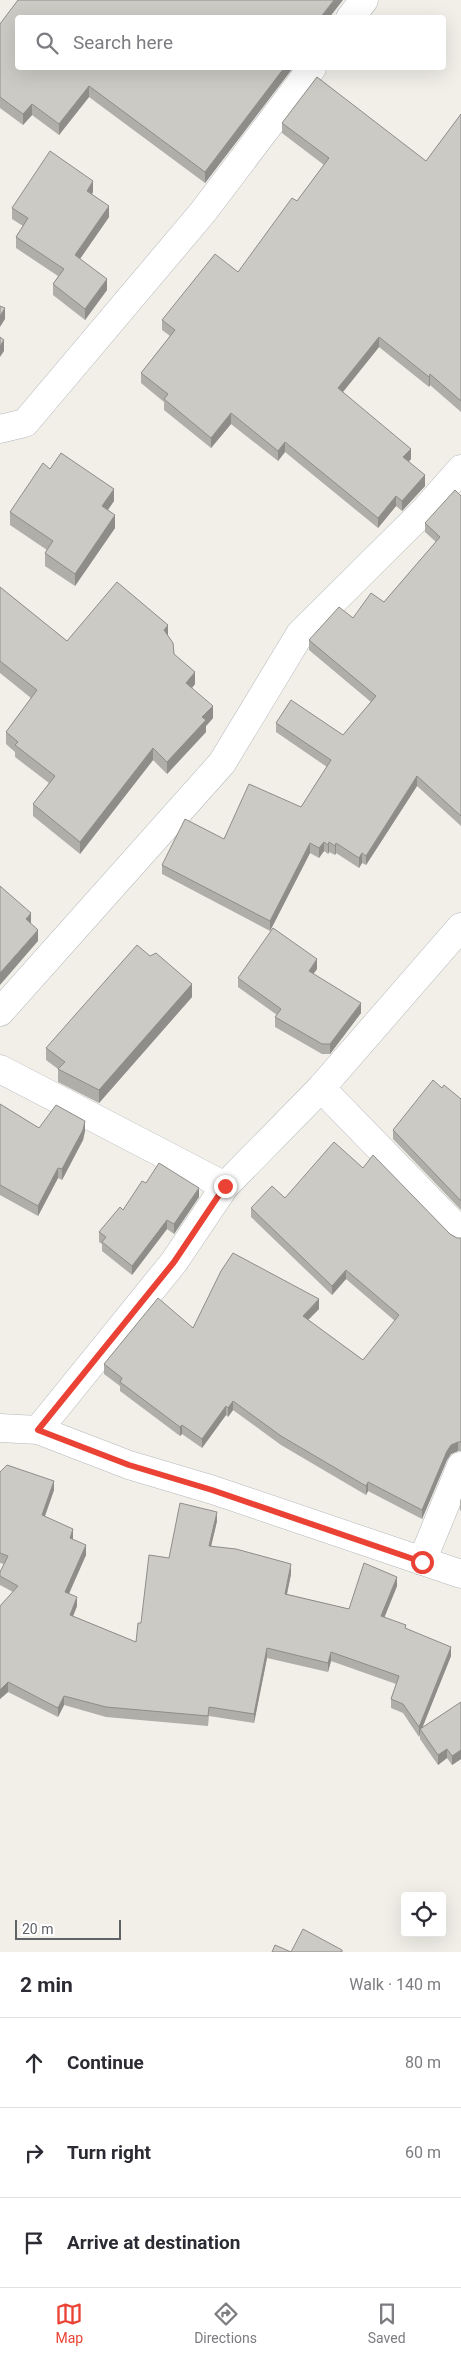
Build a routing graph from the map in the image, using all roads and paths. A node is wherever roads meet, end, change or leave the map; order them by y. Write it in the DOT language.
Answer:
graph roads {
  1 [pos="364,0"];
  2 [pos="352,15"];
  3 [pos="310,70"];
  4 [pos="0,429"];
  5 [pos="461,469"];
  6 [pos="461,927"];
  7 [pos="0,1012"];
  8 [pos="0,1069"];
  9 [pos="321,1088"];
  10 [pos="225,1186"];
  11 [pos="461,1232"];
  12 [pos="0,1429"];
  13 [pos="38,1430"];
  14 [pos="461,1466"];
  15 [pos="422,1562"];
  16 [pos="461,1574"];
  1 -- 2 [label="street"];
  3 -- 4 [label="street"];
  5 -- 7 [label="street"];
  6 -- 9 [label="street"];
  8 -- 10 [label="street"];
  9 -- 10 [label="street"];
  9 -- 11 [label="street"];
  10 -- 13 [label="street"];
  12 -- 13 [label="street"];
  13 -- 15 [label="street"];
  14 -- 15 [label="street"];
  15 -- 16 [label="street"];
}
